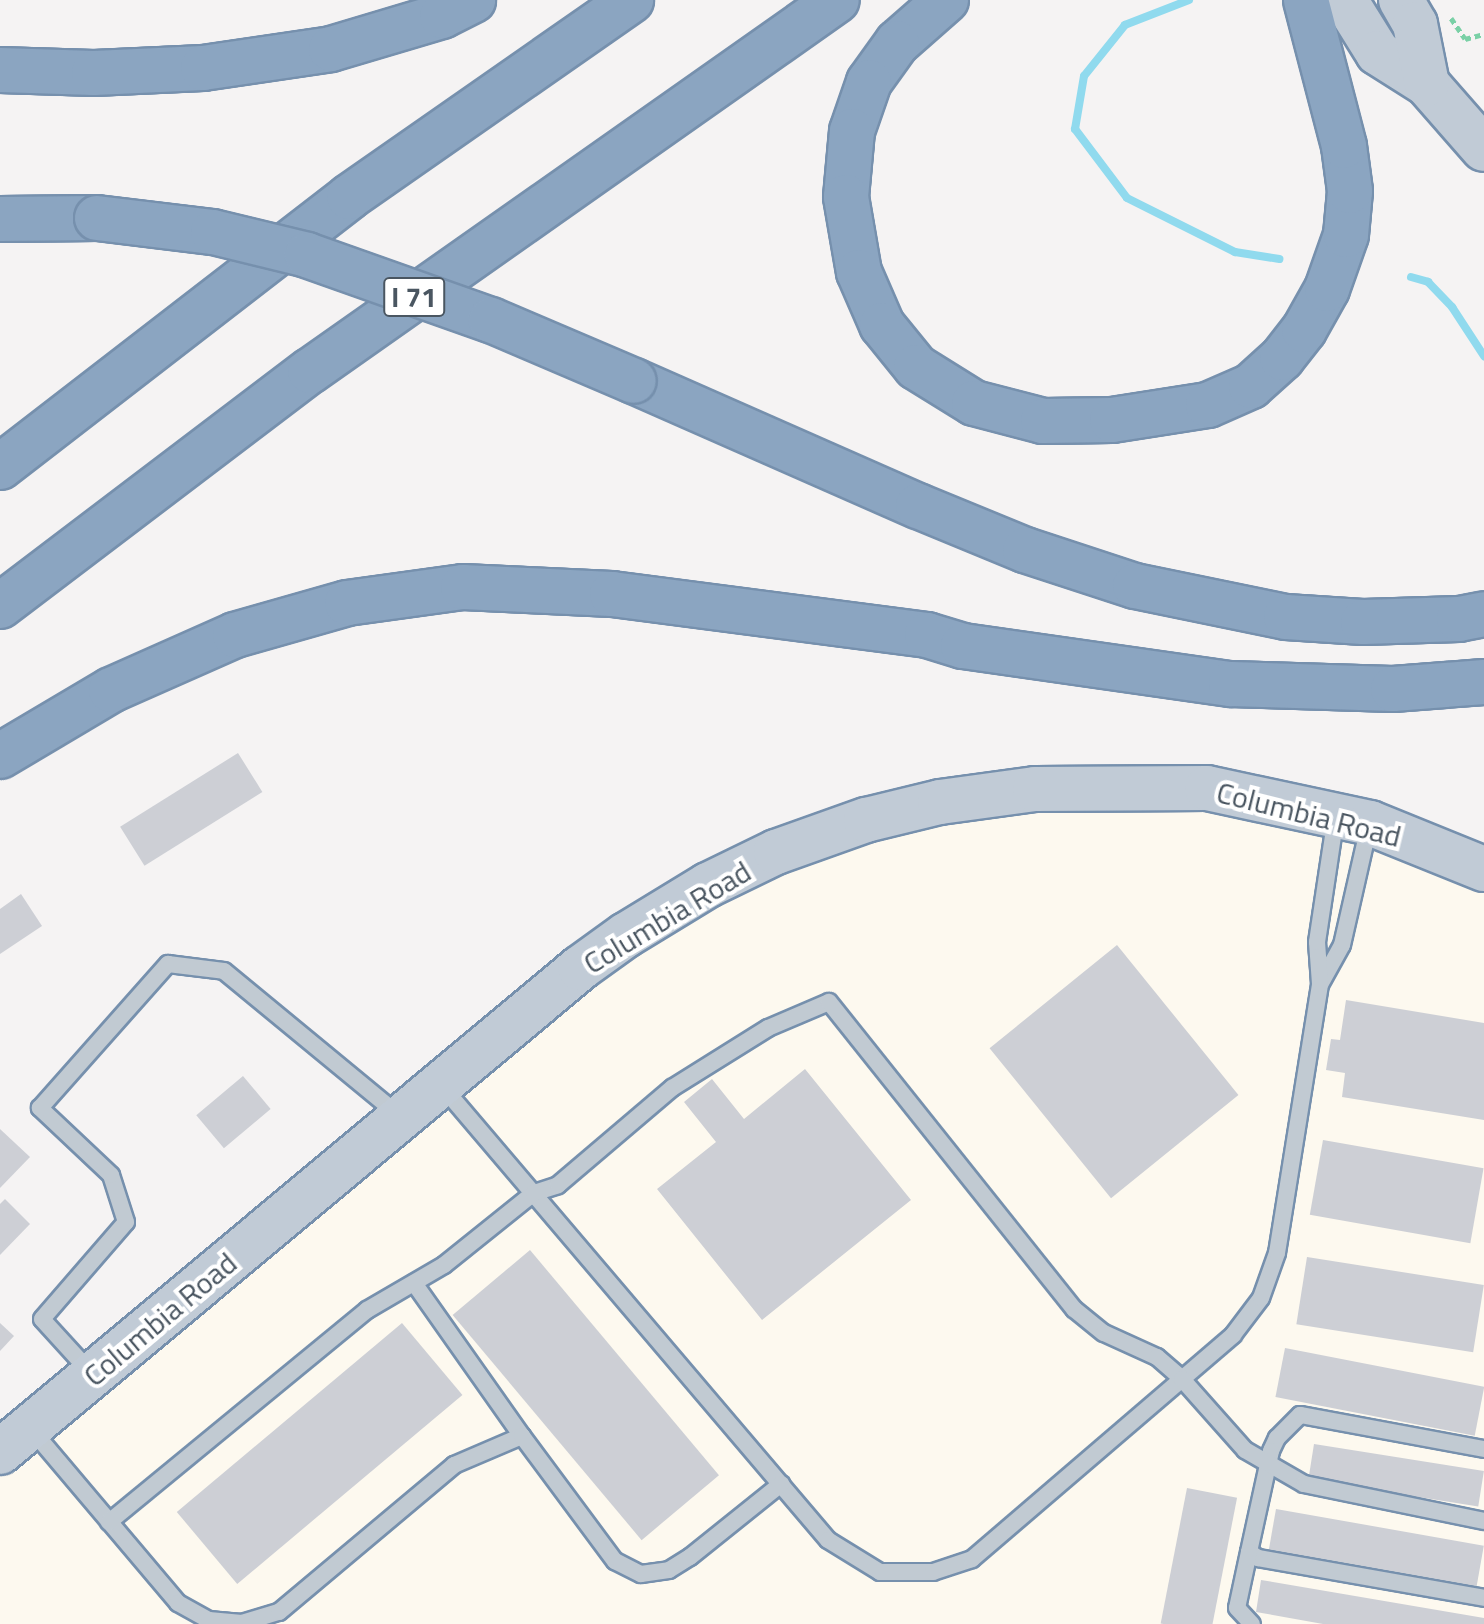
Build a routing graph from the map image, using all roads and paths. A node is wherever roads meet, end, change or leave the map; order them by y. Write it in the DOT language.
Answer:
graph roads {
  1 [pos="473,0"];
  2 [pos="631,0"];
  3 [pos="837,0"];
  4 [pos="946,0"];
  5 [pos="1306,0"];
  6 [pos="1345,0"];
  7 [pos="1401,0"];
  8 [pos="1484,34"];
  9 [pos="1465,39"];
  10 [pos="0,70"];
  11 [pos="1427,84"];
  12 [pos="1484,149"];
  13 [pos="0,219"];
  14 [pos="0,467"];
  15 [pos="0,606"];
  16 [pos="1484,614"];
  17 [pos="1484,682"];
  18 [pos="0,756"];
  19 [pos="1353,819"];
  20 [pos="1484,869"];
  21 [pos="1320,984"];
  22 [pos="441,1084"];
  23 [pos="401,1117"];
  24 [pos="534,1193"];
  25 [pos="414,1283"];
  26 [pos="93,1375"];
  27 [pos="1182,1379"];
  28 [pos="522,1436"];
  29 [pos="15,1440"];
  30 [pos="1484,1449"];
  31 [pos="1269,1464"];
  32 [pos="781,1484"];
  33 [pos="1484,1521"];
  34 [pos="109,1522"];
  35 [pos="1249,1552"];
  36 [pos="1484,1598"];
  37 [pos="1252,1624"];
  1 -- 10 [label="highway"];
  2 -- 14 [label="highway"];
  3 -- 15 [label="highway, I 71"];
  4 -- 5 [label="highway"];
  6 -- 11 [label="street"];
  7 -- 11 [label="street"];
  8 -- 9 [label="path"];
  11 -- 12 [label="street"];
  13 -- 16 [label="highway, bridge"];
  17 -- 18 [label="highway"];
  19 -- 20 [label="street, Columbia Road"];
  19 -- 21 [label="lane"];
  19 -- 21 [label="lane"];
  19 -- 22 [label="street, Columbia Road"];
  21 -- 27 [label="lane"];
  22 -- 23 [label="street, Columbia Road"];
  22 -- 24 [label="lane"];
  23 -- 26 [label="street, Columbia Road"];
  23 -- 26 [label="lane"];
  24 -- 25 [label="lane"];
  24 -- 27 [label="lane"];
  24 -- 32 [label="lane"];
  25 -- 28 [label="lane"];
  25 -- 34 [label="lane"];
  26 -- 29 [label="street, Columbia Road"];
  27 -- 31 [label="lane"];
  27 -- 32 [label="lane"];
  28 -- 32 [label="lane"];
  28 -- 34 [label="lane"];
  29 -- 34 [label="lane"];
  30 -- 31 [label="lane"];
  31 -- 33 [label="lane"];
  31 -- 35 [label="lane"];
  35 -- 36 [label="lane"];
  35 -- 37 [label="lane"];
}
